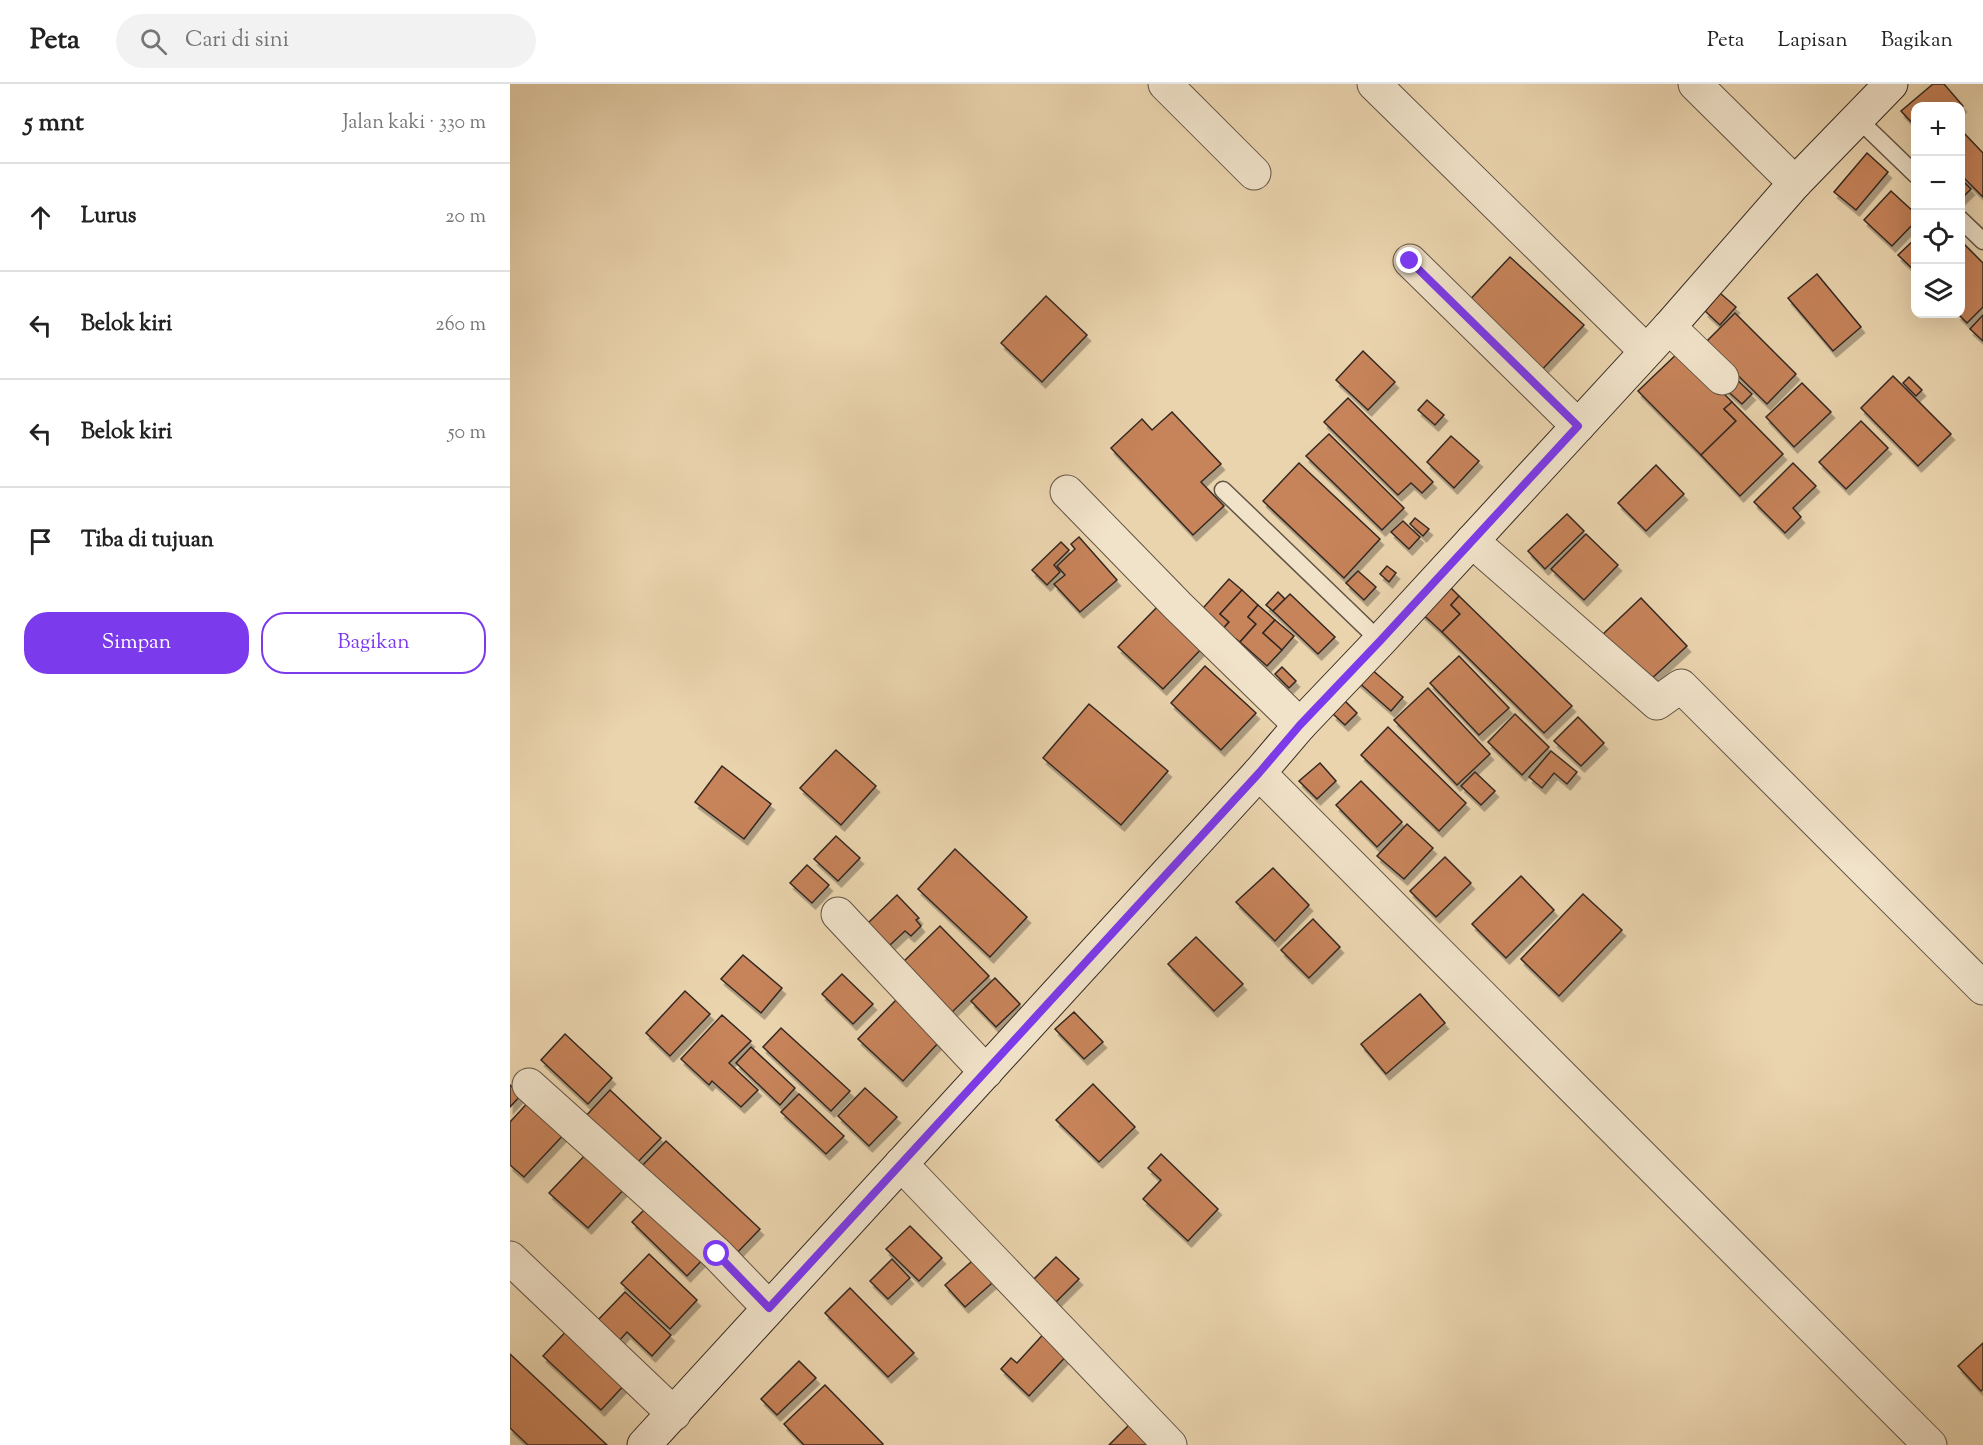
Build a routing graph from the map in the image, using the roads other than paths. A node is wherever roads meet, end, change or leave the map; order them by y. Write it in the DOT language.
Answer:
graph roads {
  1 [pos="1165,84"];
  2 [pos="1374,84"];
  3 [pos="1695,84"];
  4 [pos="1891,84"];
  5 [pos="1858,119"];
  6 [pos="1911,170"];
  7 [pos="1254,172"];
  8 [pos="1795,183"];
  9 [pos="1965,224"];
  10 [pos="1983,241"];
  11 [pos="1410,261"];
  12 [pos="1669,327"];
  13 [pos="1646,351"];
  14 [pos="1722,378"];
  15 [pos="1578,426"];
  16 [pos="1223,490"];
  17 [pos="1067,492"];
  18 [pos="1472,541"];
  19 [pos="1380,641"];
  20 [pos="1300,725"];
  21 [pos="1259,773"];
  22 [pos="838,914"];
  23 [pos="1983,988"];
  24 [pos="986,1072"];
  25 [pos="529,1085"];
  26 [pos="901,1164"];
  27 [pos="510,1258"];
  28 [pos="769,1308"];
  29 [pos="674,1414"];
  30 [pos="644,1445"];
  31 [pos="1170,1445"];
  32 [pos="1930,1445"];
  1 -- 7 [label="street"];
  2 -- 13 [label="street"];
  3 -- 8 [label="street"];
  4 -- 5 [label="street"];
  5 -- 6 [label="lane"];
  5 -- 8 [label="street"];
  8 -- 12 [label="street"];
  9 -- 10 [label="lane"];
  11 -- 15 [label="street"];
  12 -- 13 [label="street"];
  12 -- 14 [label="street"];
  13 -- 15 [label="street"];
  15 -- 18 [label="street"];
  16 -- 19 [label="lane"];
  17 -- 20 [label="street"];
  18 -- 19 [label="street"];
  18 -- 23 [label="street"];
  19 -- 20 [label="street"];
  20 -- 21 [label="street"];
  21 -- 24 [label="street"];
  21 -- 32 [label="street"];
  22 -- 24 [label="street"];
  24 -- 26 [label="street"];
  25 -- 28 [label="street"];
  26 -- 28 [label="street"];
  26 -- 31 [label="street"];
  27 -- 29 [label="street"];
  28 -- 29 [label="street"];
  29 -- 30 [label="street"];
}
